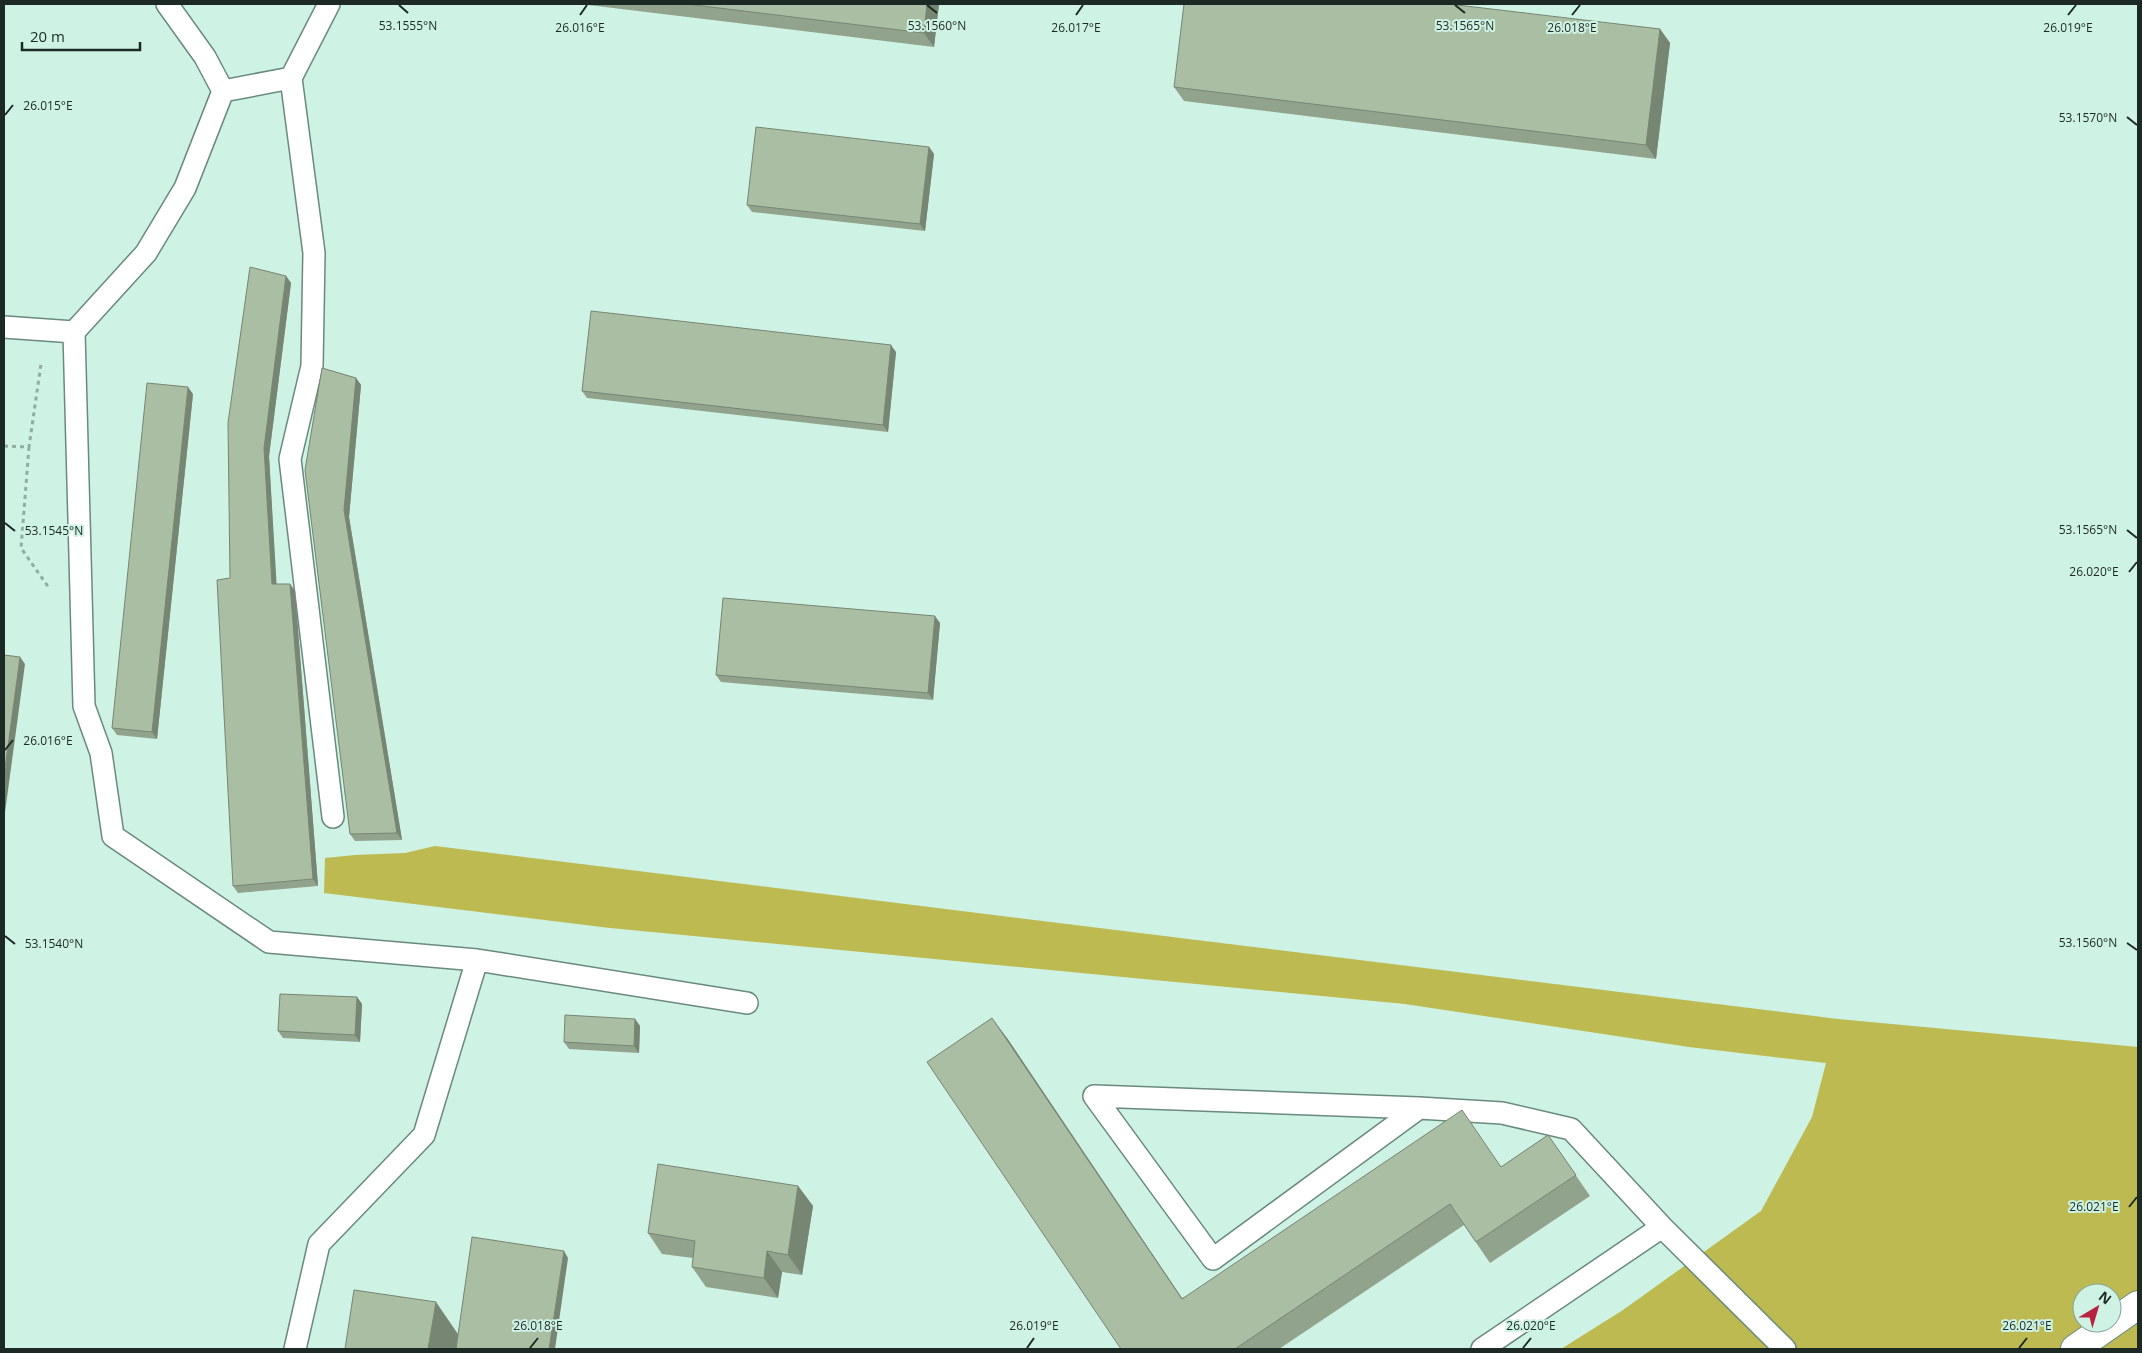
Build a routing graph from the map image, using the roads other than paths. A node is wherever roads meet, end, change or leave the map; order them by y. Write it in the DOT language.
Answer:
graph roads {
  1 [pos="168,4"];
  2 [pos="329,4"];
  3 [pos="291,78"];
  4 [pos="223,91"];
  5 [pos="4,327"];
  6 [pos="74,332"];
  7 [pos="332,817"];
  8 [pos="477,960"];
  9 [pos="747,1003"];
  10 [pos="1419,1108"];
  11 [pos="1662,1227"];
  12 [pos="2138,1305"];
  13 [pos="295,1349"];
  14 [pos="1482,1349"];
  15 [pos="1785,1349"];
  16 [pos="2075,1349"];
  1 -- 4 [label="lane"];
  2 -- 3 [label="lane"];
  3 -- 4 [label="lane"];
  3 -- 7 [label="lane"];
  4 -- 6 [label="lane"];
  5 -- 6 [label="lane"];
  6 -- 8 [label="lane"];
  8 -- 9 [label="lane"];
  8 -- 13 [label="lane"];
  10 -- 10 [label="lane"];
  10 -- 11 [label="lane"];
  11 -- 14 [label="lane"];
  11 -- 15 [label="lane"];
  12 -- 16 [label="main road"];
}
